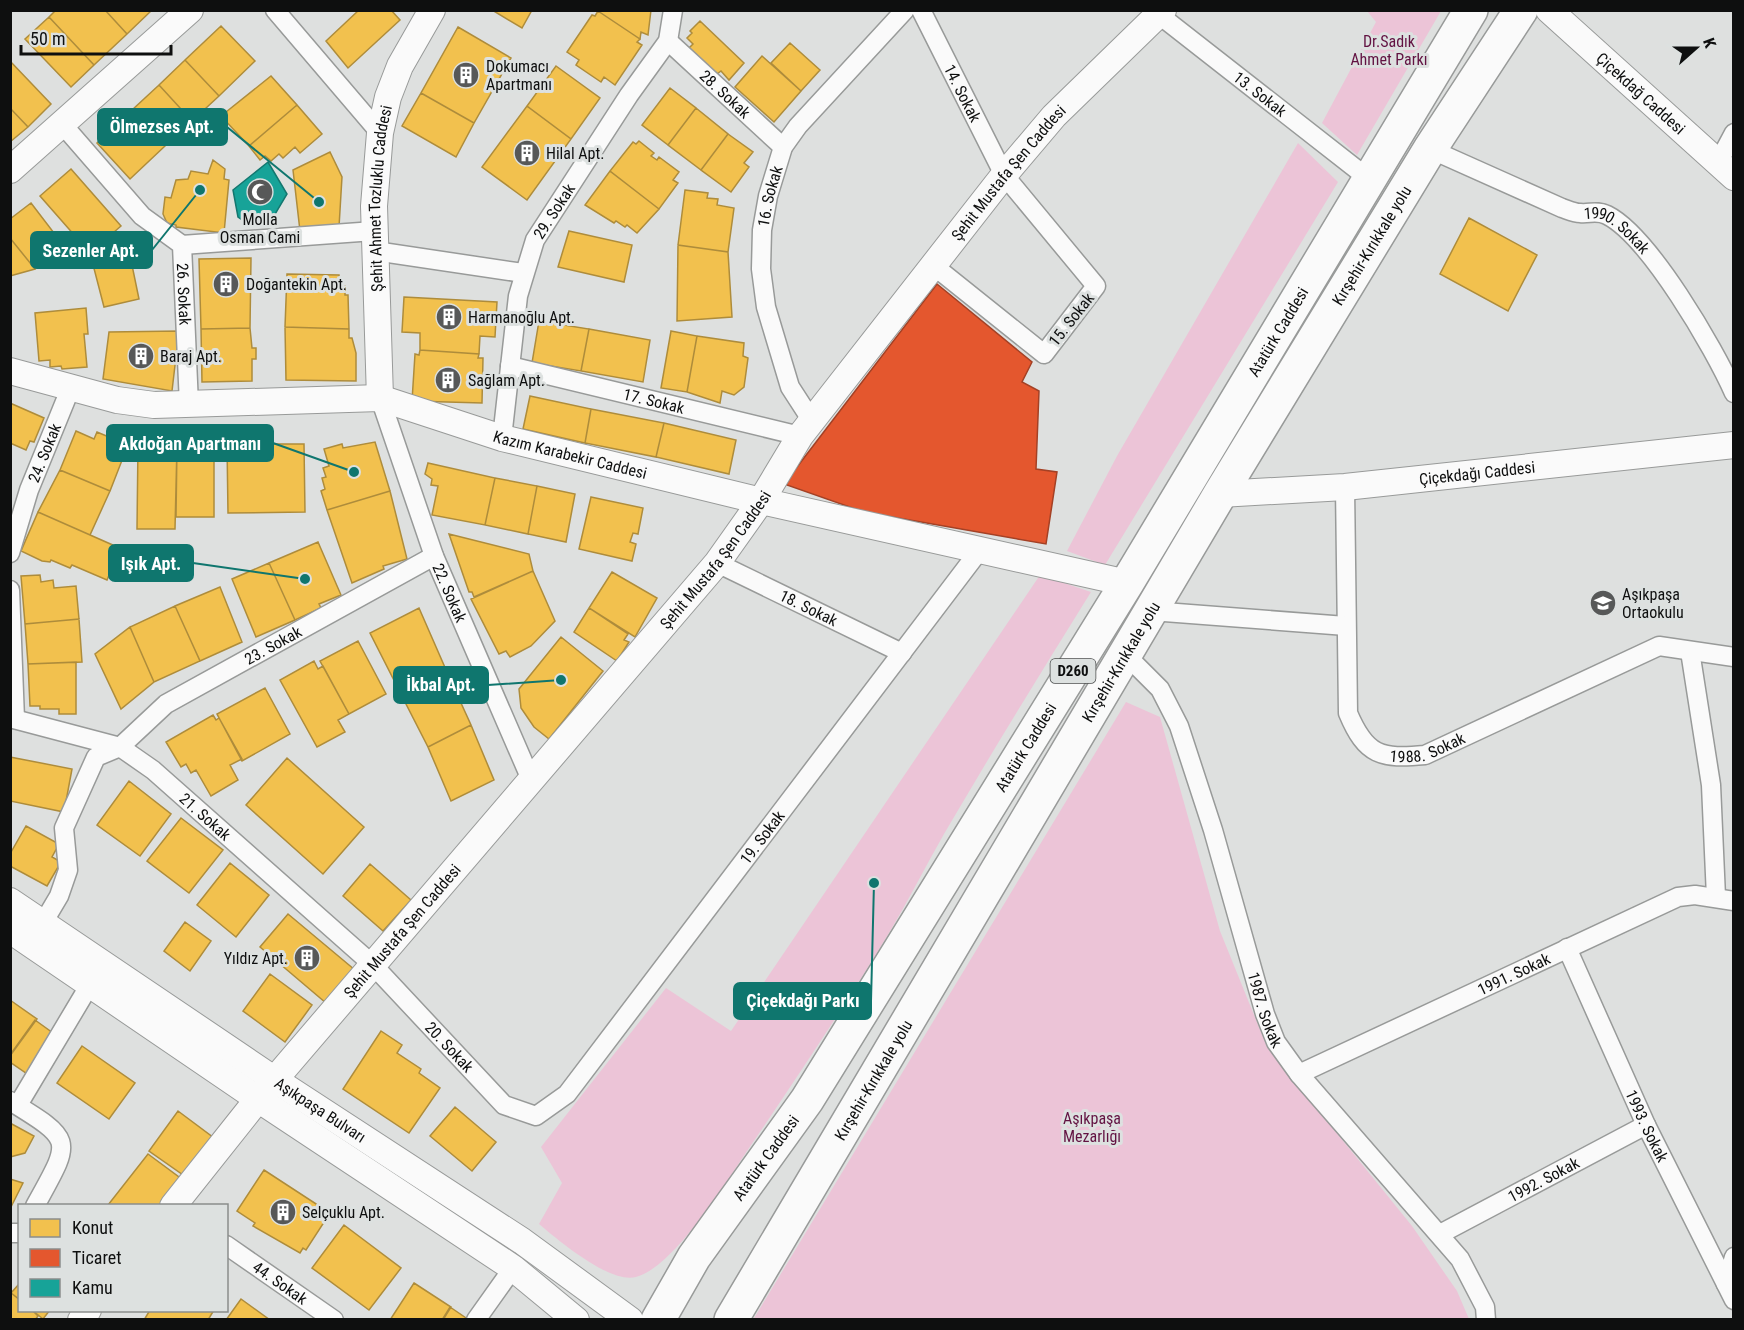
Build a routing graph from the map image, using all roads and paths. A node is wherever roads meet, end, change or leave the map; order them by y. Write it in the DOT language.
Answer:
graph roads {
  1 [pos="190,10"];
  2 [pos="275,10"];
  3 [pos="432,10"];
  4 [pos="673,10"];
  5 [pos="905,10"];
  6 [pos="921,10"];
  7 [pos="1471,10"];
  8 [pos="1521,10"];
  9 [pos="1549,10"];
  10 [pos="1158,12"];
  11 [pos="668,41"];
  12 [pos="63,124"];
  13 [pos="380,133"];
  14 [pos="1734,133"];
  15 [pos="783,147"];
  16 [pos="1430,149"];
  17 [pos="10,170"];
  18 [pos="1726,170"];
  19 [pos="1004,175"];
  20 [pos="1369,179"];
  21 [pos="375,241"];
  22 [pos="182,245"];
  23 [pos="934,266"];
  24 [pos="523,273"];
  25 [pos="510,366"];
  26 [pos="10,371"];
  27 [pos="71,387"];
  28 [pos="1734,393"];
  29 [pos="380,398"];
  30 [pos="189,405"];
  31 [pos="806,428"];
  32 [pos="502,438"];
  33 [pos="1734,445"];
  34 [pos="1346,487"];
  35 [pos="1220,494"];
  36 [pos="761,501"];
  37 [pos="979,551"];
  38 [pos="10,553"];
  39 [pos="434,556"];
  40 [pos="717,563"];
  41 [pos="1127,583"];
  42 [pos="10,590"];
  43 [pos="1151,611"];
  44 [pos="1347,626"];
  45 [pos="1690,651"];
  46 [pos="902,652"];
  47 [pos="1126,655"];
  48 [pos="1734,657"];
  49 [pos="13,719"];
  50 [pos="120,747"];
  51 [pos="532,782"];
  52 [pos="1725,899"];
  53 [pos="10,901"];
  54 [pos="43,923"];
  55 [pos="10,930"];
  56 [pos="1568,948"];
  57 [pos="372,964"];
  58 [pos="89,986"];
  59 [pos="1299,1074"];
  60 [pos="275,1080"];
  61 [pos="258,1099"];
  62 [pos="14,1103"];
  63 [pos="536,1116"];
  64 [pos="1646,1125"];
  65 [pos="36,1204"];
  66 [pos="175,1204"];
  67 [pos="1440,1234"];
  68 [pos="228,1247"];
  69 [pos="1734,1257"];
  70 [pos="513,1268"];
  71 [pos="1731,1288"];
  72 [pos="308,1312"];
  73 [pos="334,1320"];
  74 [pos="476,1320"];
  75 [pos="576,1320"];
  76 [pos="630,1320"];
  77 [pos="658,1320"];
  78 [pos="731,1320"];
  79 [pos="1486,1320"];
  1 -- 12 [label="street"];
  2 -- 13 [label="street"];
  3 -- 13 [label="street, Şehit Ahmet Tozluklu Caddesi"];
  4 -- 11 [label="street, 29. Sokak"];
  5 -- 15 [label="street, 16. Sokak"];
  6 -- 19 [label="street, 14. Sokak"];
  7 -- 20 [label="highway, Atatürk Caddesi / D260"];
  8 -- 16 [label="highway, Kırşehir-Kırıkkale yolu / D260"];
  9 -- 18 [label="street, Çiçekdağ Caddesi"];
  10 -- 19 [label="street, Şehit Mustafa Şen Caddesi"];
  10 -- 20 [label="street, 13. Sokak"];
  11 -- 15 [label="street, 28. Sokak"];
  11 -- 24 [label="street, 29. Sokak"];
  12 -- 17 [label="street"];
  12 -- 22 [label="street, 26. Sokak"];
  13 -- 21 [label="street, Şehit Ahmet Tozluklu Caddesi"];
  14 -- 18 [label="street"];
  15 -- 31 [label="street, 16. Sokak"];
  16 -- 28 [label="street, 1990. Sokak"];
  16 -- 35 [label="highway, Kırşehir-Kırıkkale yolu / D260"];
  19 -- 23 [label="street, Şehit Mustafa Şen Caddesi"];
  19 -- 23 [label="street, 15. Sokak"];
  20 -- 41 [label="highway, Atatürk Caddesi / D260"];
  21 -- 22 [label="street"];
  21 -- 24 [label="street"];
  21 -- 29 [label="street, Şehit Ahmet Tozluklu Caddesi"];
  22 -- 30 [label="street, 26. Sokak"];
  23 -- 31 [label="street, Şehit Mustafa Şen Caddesi"];
  24 -- 25 [label="street, 29. Sokak"];
  25 -- 31 [label="street, 17. Sokak"];
  25 -- 32 [label="street, 29. Sokak"];
  26 -- 27 [label="street, Kazım Karabekir Caddesi"];
  27 -- 30 [label="street, Kazım Karabekir Caddesi"];
  27 -- 38 [label="street, 24. Sokak"];
  29 -- 30 [label="street, Kazım Karabekir Caddesi"];
  29 -- 32 [label="street, Kazım Karabekir Caddesi"];
  29 -- 39 [label="street, 22. Sokak"];
  31 -- 36 [label="street, Şehit Mustafa Şen Caddesi"];
  32 -- 36 [label="street, Kazım Karabekir Caddesi"];
  33 -- 34 [label="street, Çiçekdağı Caddesi"];
  34 -- 35 [label="street, Çiçekdağı Caddesi"];
  34 -- 44 [label="street, 1988. Sokak"];
  35 -- 43 [label="highway, Kırşehir-Kırıkkale yolu / D260"];
  36 -- 37 [label="street, Kazım Karabekir Caddesi"];
  36 -- 40 [label="street, Şehit Mustafa Şen Caddesi"];
  37 -- 41 [label="street, Kazım Karabekir Caddesi"];
  37 -- 46 [label="street, 19. Sokak"];
  39 -- 50 [label="street, 23. Sokak"];
  39 -- 51 [label="street, 22. Sokak"];
  40 -- 46 [label="street, 18. Sokak"];
  40 -- 51 [label="street, Şehit Mustafa Şen Caddesi"];
  41 -- 77 [label="highway, Atatürk Caddesi / D260"];
  42 -- 49 [label="street"];
  43 -- 44 [label="street"];
  43 -- 47 [label="highway, Kırşehir-Kırıkkale yolu / D260"];
  44 -- 45 [label="street, 1988. Sokak"];
  45 -- 48 [label="street, 1988. Sokak"];
  45 -- 52 [label="street"];
  46 -- 63 [label="street, 19. Sokak"];
  47 -- 59 [label="street, 1987. Sokak"];
  47 -- 78 [label="highway, Kırşehir-Kırıkkale yolu / D260"];
  49 -- 50 [label="street, 21. Sokak"];
  50 -- 54 [label="street, 23. Sokak"];
  50 -- 57 [label="street, 21. Sokak"];
  51 -- 57 [label="street, Şehit Mustafa Şen Caddesi"];
  52 -- 56 [label="street, 1991. Sokak"];
  53 -- 54 [label="street, Aşıkpaşa Bulvarı"];
  54 -- 60 [label="street, Aşıkpaşa Bulvarı"];
  55 -- 58 [label="street, Aşıkpaşa Bulvarı"];
  56 -- 59 [label="street, 1991. Sokak"];
  56 -- 64 [label="street, 1993. Sokak"];
  57 -- 60 [label="street, Şehit Mustafa Şen Caddesi"];
  57 -- 63 [label="street, 20. Sokak"];
  58 -- 61 [label="street, Aşıkpaşa Bulvarı"];
  58 -- 62 [label="street"];
  59 -- 67 [label="street, 1987. Sokak"];
  60 -- 61 [label="street, Şehit Mustafa Şen Caddesi"];
  60 -- 76 [label="street, Aşıkpaşa Bulvarı"];
  61 -- 66 [label="street, Şehit Mustafa Şen Caddesi"];
  61 -- 70 [label="street, Aşıkpaşa Bulvarı"];
  62 -- 65 [label="street"];
  64 -- 67 [label="street, 1992. Sokak"];
  64 -- 71 [label="street, 1993. Sokak"];
  67 -- 79 [label="street, 1987. Sokak"];
  68 -- 72 [label="street, 44. Sokak"];
  69 -- 71 [label="street"];
  70 -- 74 [label="street"];
  70 -- 75 [label="street, Aşıkpaşa Bulvarı"];
  72 -- 73 [label="street, 44. Sokak"];
}
